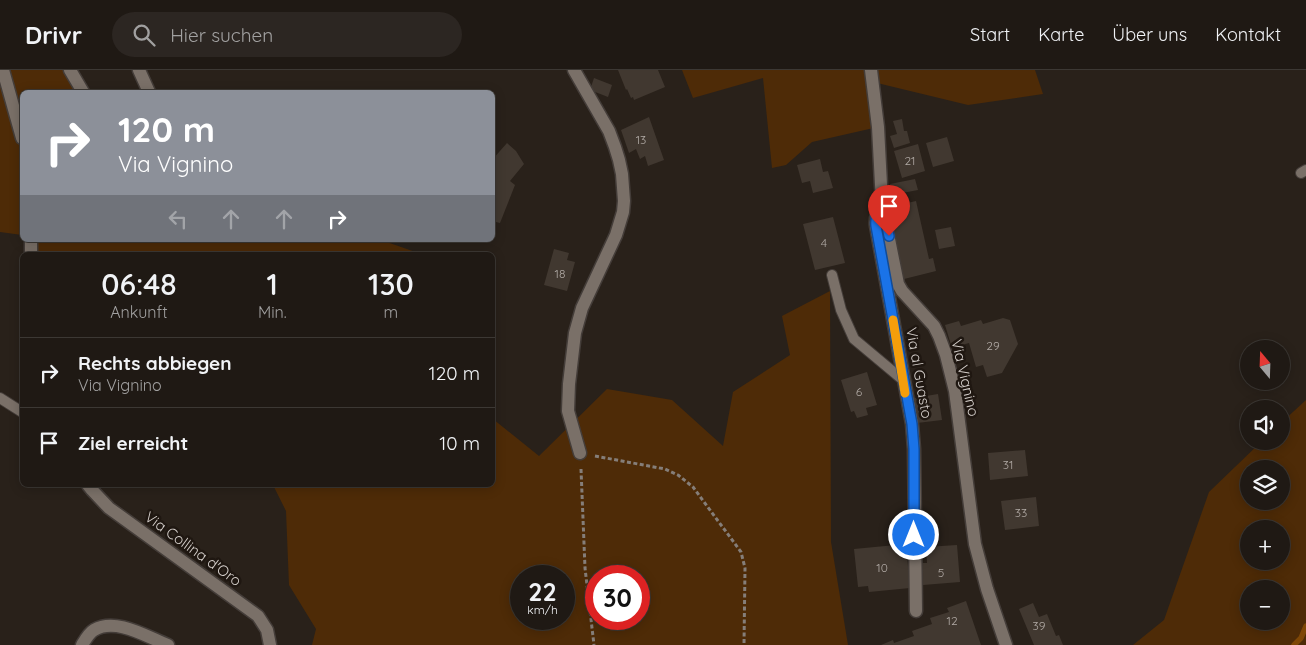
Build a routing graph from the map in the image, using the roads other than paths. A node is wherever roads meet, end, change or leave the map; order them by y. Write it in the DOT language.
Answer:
graph roads {
  1 [pos="3,70"];
  2 [pos="70,70"];
  3 [pos="138,70"];
  4 [pos="574,70"];
  5 [pos="871,70"];
  6 [pos="82,90"];
  7 [pos="148,90"];
  8 [pos="20,131"];
  9 [pos="882,204"];
  10 [pos="832,275"];
  11 [pos="903,380"];
  12 [pos="0,398"];
  13 [pos="20,411"];
  14 [pos="580,453"];
  15 [pos="90,487"];
  16 [pos="916,611"];
  17 [pos="82,645"];
  18 [pos="168,645"];
  19 [pos="270,645"];
  20 [pos="1006,645"];
  1 -- 8 [label="street"];
  2 -- 6 [label="street"];
  3 -- 7 [label="street"];
  4 -- 14 [label="street"];
  5 -- 9 [label="street, Via Vignino"];
  9 -- 11 [label="street, Via al Guasto"];
  9 -- 20 [label="street, Via Vignino"];
  10 -- 11 [label="lane"];
  11 -- 16 [label="street, Via al Guasto"];
  12 -- 13 [label="lane"];
  15 -- 19 [label="street, Via Collina d'Oro"];
  17 -- 18 [label="street"];
}
